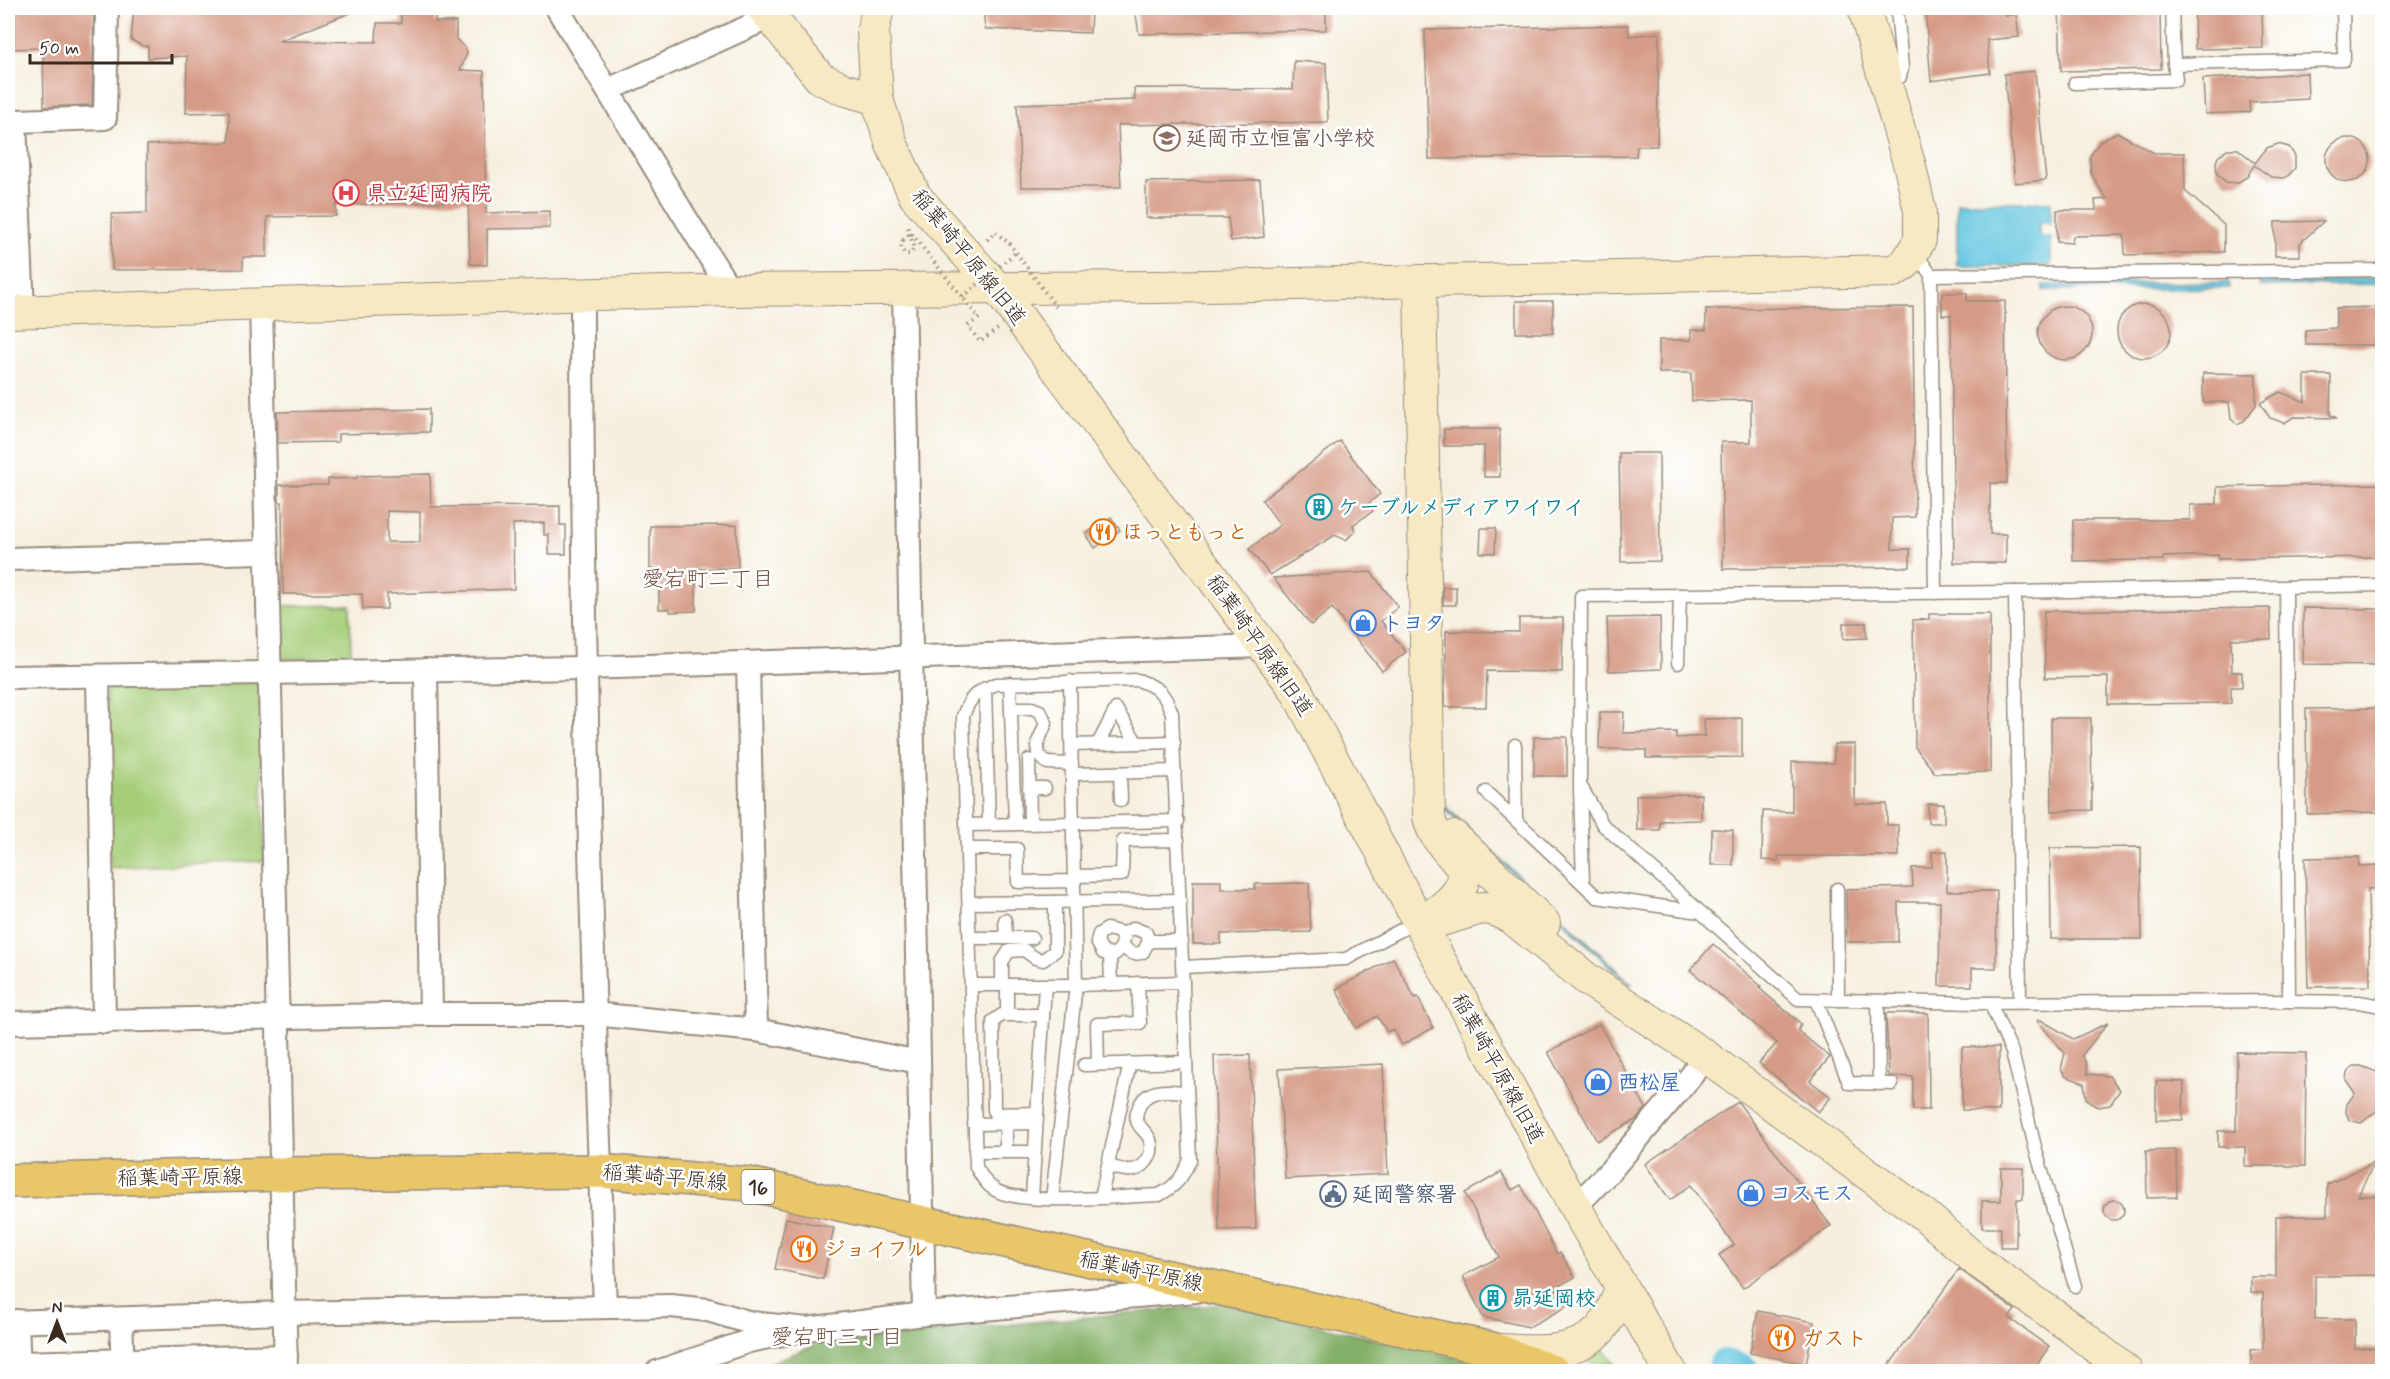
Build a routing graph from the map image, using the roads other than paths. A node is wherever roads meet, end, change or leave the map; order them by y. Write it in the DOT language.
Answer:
graph roads {
  1 [pos="107,8"];
  2 [pos="557,8"];
  3 [pos="878,8"];
  4 [pos="1864,8"];
  5 [pos="1897,8"];
  6 [pos="2172,8"];
  7 [pos="2343,8"];
  8 [pos="766,12"];
  9 [pos="2174,64"];
  10 [pos="2074,83"];
  11 [pos="1886,84"];
  12 [pos="608,90"];
  13 [pos="877,99"];
  14 [pos="11,120"];
  15 [pos="1923,263"];
  16 [pos="2382,270"];
  17 [pos="1420,281"];
  18 [pos="997,288"];
  19 [pos="904,289"];
  20 [pos="730,290"];
  21 [pos="582,293"];
  22 [pos="261,304"];
  23 [pos="15,312"];
  24 [pos="266,552"];
  25 [pos="8,559"];
  26 [pos="2382,585"];
  27 [pos="2286,587"];
  28 [pos="1935,592"];
  29 [pos="2015,592"];
  30 [pos="1680,595"];
  31 [pos="1264,646"];
  32 [pos="912,659"];
  33 [pos="748,663"];
  34 [pos="1678,663"];
  35 [pos="585,668"];
  36 [pos="426,670"];
  37 [pos="270,672"];
  38 [pos="8,676"];
  39 [pos="98,677"];
  40 [pos="1070,681"];
  41 [pos="1010,683"];
  42 [pos="985,688"];
  43 [pos="1011,708"];
  44 [pos="1174,742"];
  45 [pos="1137,743"];
  46 [pos="1098,744"];
  47 [pos="1072,745"];
  48 [pos="1515,746"];
  49 [pos="1029,760"];
  50 [pos="1072,769"];
  51 [pos="1175,771"];
  52 [pos="1120,773"];
  53 [pos="1580,785"];
  54 [pos="1029,788"];
  55 [pos="1045,788"];
  56 [pos="1486,792"];
  57 [pos="1121,800"];
  58 [pos="1429,810"];
  59 [pos="1516,819"];
  60 [pos="1178,821"];
  61 [pos="989,824"];
  62 [pos="1015,824"];
  63 [pos="1030,824"];
  64 [pos="1074,824"];
  65 [pos="968,825"];
  66 [pos="1178,840"];
  67 [pos="968,849"];
  68 [pos="1075,879"];
  69 [pos="1583,882"];
  70 [pos="1837,889"];
  71 [pos="1459,891"];
  72 [pos="1515,896"];
  73 [pos="1180,900"];
  74 [pos="1055,902"];
  75 [pos="1075,902"];
  76 [pos="969,903"];
  77 [pos="1700,912"];
  78 [pos="1005,920"];
  79 [pos="1419,923"];
  80 [pos="970,938"];
  81 [pos="1006,938"];
  82 [pos="1032,938"];
  83 [pos="1149,941"];
  84 [pos="1182,941"];
  85 [pos="1123,942"];
  86 [pos="1110,954"];
  87 [pos="1183,967"];
  88 [pos="1183,982"];
  89 [pos="1138,983"];
  90 [pos="1111,984"];
  91 [pos="971,985"];
  92 [pos="1005,985"];
  93 [pos="1045,985"];
  94 [pos="1076,985"];
  95 [pos="1816,1000"];
  96 [pos="1838,1000"];
  97 [pos="1878,1001"];
  98 [pos="2020,1001"];
  99 [pos="2289,1001"];
  100 [pos="1624,1002"];
  101 [pos="1990,1003"];
  102 [pos="2382,1006"];
  103 [pos="431,1014"];
  104 [pos="593,1014"];
  105 [pos="1007,1015"];
  106 [pos="1043,1015"];
  107 [pos="277,1018"];
  108 [pos="104,1022"];
  109 [pos="8,1023"];
  110 [pos="756,1030"];
  111 [pos="1704,1055"];
  112 [pos="919,1062"];
  113 [pos="1186,1062"];
  114 [pos="1098,1064"];
  115 [pos="1130,1064"];
  116 [pos="1084,1065"];
  117 [pos="1187,1092"];
  118 [pos="1037,1118"];
  119 [pos="1006,1123"];
  120 [pos="975,1124"];
  121 [pos="975,1152"];
  122 [pos="1006,1152"];
  123 [pos="1034,1152"];
  124 [pos="1108,1166"];
  125 [pos="600,1170"];
  126 [pos="281,1174"];
  127 [pos="8,1181"];
  128 [pos="1101,1197"];
  129 [pos="1032,1198"];
  130 [pos="1052,1199"];
  131 [pos="1575,1207"];
  132 [pos="924,1223"];
  133 [pos="2075,1286"];
  134 [pos="1622,1288"];
  135 [pos="1221,1289"];
  136 [pos="605,1306"];
  137 [pos="284,1313"];
  138 [pos="924,1314"];
  139 [pos="121,1319"];
  140 [pos="12,1321"];
  141 [pos="807,1329"];
  142 [pos="1492,1349"];
  143 [pos="286,1364"];
  144 [pos="123,1366"];
  145 [pos="19,1367"];
  146 [pos="657,1371"];
  147 [pos="1553,1371"];
  148 [pos="1671,1371"];
  149 [pos="2127,1371"];
  1 -- 14 [label="street"];
  2 -- 12 [label="street"];
  3 -- 13 [label="street, 稲葉崎平原線旧道"];
  4 -- 11 [label="street"];
  5 -- 11 [label="lane"];
  6 -- 9 [label="lane"];
  7 -- 9 [label="lane"];
  8 -- 12 [label="street"];
  8 -- 13 [label="street"];
  9 -- 10 [label="lane"];
  11 -- 15 [label="street"];
  12 -- 20 [label="street"];
  13 -- 18 [label="street, 稲葉崎平原線旧道"];
  14 -- 23 [label="street"];
  15 -- 16 [label="lane"];
  15 -- 17 [label="street"];
  15 -- 28 [label="lane"];
  17 -- 18 [label="street"];
  17 -- 58 [label="street"];
  18 -- 19 [label="street"];
  18 -- 31 [label="street, 稲葉崎平原線旧道"];
  19 -- 20 [label="street"];
  19 -- 32 [label="street"];
  20 -- 21 [label="street"];
  21 -- 22 [label="street"];
  21 -- 35 [label="street"];
  22 -- 23 [label="street"];
  22 -- 24 [label="street"];
  24 -- 25 [label="street"];
  24 -- 37 [label="street"];
  26 -- 27 [label="lane"];
  27 -- 29 [label="lane"];
  27 -- 99 [label="lane"];
  28 -- 29 [label="lane"];
  28 -- 30 [label="lane"];
  29 -- 98 [label="lane"];
  30 -- 34 [label="lane"];
  30 -- 53 [label="lane"];
  31 -- 32 [label="street"];
  31 -- 79 [label="street, 稲葉崎平原線旧道"];
  32 -- 33 [label="street"];
  32 -- 112 [label="street"];
  33 -- 35 [label="street"];
  33 -- 110 [label="street"];
  35 -- 36 [label="street"];
  35 -- 104 [label="street"];
  36 -- 37 [label="street"];
  36 -- 103 [label="street"];
  37 -- 39 [label="street"];
  37 -- 107 [label="street"];
  38 -- 39 [label="street"];
  39 -- 108 [label="street"];
  40 -- 41 [label="lane"];
  40 -- 44 [label="lane"];
  40 -- 47 [label="lane"];
  41 -- 42 [label="lane"];
  41 -- 43 [label="lane"];
  42 -- 61 [label="lane"];
  42 -- 65 [label="lane"];
  43 -- 50 [label="lane"];
  43 -- 62 [label="lane"];
  44 -- 45 [label="lane"];
  44 -- 51 [label="lane"];
  45 -- 46 [label="lane"];
  45 -- 46 [label="lane"];
  46 -- 47 [label="lane"];
  47 -- 50 [label="lane"];
  48 -- 59 [label="lane"];
  49 -- 54 [label="lane"];
  50 -- 52 [label="lane"];
  50 -- 64 [label="lane"];
  51 -- 52 [label="lane"];
  51 -- 60 [label="lane"];
  52 -- 57 [label="lane"];
  53 -- 69 [label="lane"];
  53 -- 77 [label="lane"];
  54 -- 55 [label="lane"];
  54 -- 63 [label="lane"];
  56 -- 59 [label="lane"];
  58 -- 71 [label="street"];
  58 -- 72 [label="street"];
  59 -- 69 [label="lane"];
  60 -- 64 [label="lane"];
  60 -- 66 [label="lane"];
  61 -- 62 [label="lane"];
  61 -- 65 [label="lane"];
  62 -- 63 [label="lane"];
  63 -- 64 [label="lane"];
  64 -- 68 [label="lane"];
  65 -- 67 [label="lane"];
  66 -- 68 [label="lane"];
  66 -- 73 [label="lane"];
  67 -- 68 [label="lane"];
  67 -- 76 [label="lane"];
  68 -- 75 [label="lane"];
  69 -- 77 [label="lane"];
  70 -- 96 [label="lane"];
  71 -- 72 [label="street"];
  71 -- 79 [label="street"];
  72 -- 100 [label="street"];
  73 -- 75 [label="lane"];
  73 -- 84 [label="lane"];
  74 -- 75 [label="lane"];
  74 -- 76 [label="lane"];
  74 -- 92 [label="lane"];
  75 -- 94 [label="lane"];
  76 -- 80 [label="lane"];
  77 -- 95 [label="lane"];
  78 -- 81 [label="lane"];
  79 -- 87 [label="lane"];
  79 -- 100 [label="street"];
  79 -- 131 [label="street, 稲葉崎平原線旧道"];
  80 -- 81 [label="lane"];
  80 -- 91 [label="lane"];
  81 -- 82 [label="lane"];
  83 -- 84 [label="lane"];
  83 -- 85 [label="lane"];
  83 -- 85 [label="lane"];
  84 -- 87 [label="lane"];
  85 -- 86 [label="lane"];
  85 -- 86 [label="lane"];
  86 -- 90 [label="lane"];
  87 -- 88 [label="lane"];
  88 -- 89 [label="lane"];
  88 -- 113 [label="lane"];
  89 -- 90 [label="lane"];
  89 -- 114 [label="lane"];
  90 -- 94 [label="lane"];
  91 -- 92 [label="lane"];
  91 -- 120 [label="lane"];
  92 -- 93 [label="lane"];
  92 -- 105 [label="lane"];
  93 -- 94 [label="lane"];
  93 -- 106 [label="lane"];
  94 -- 130 [label="lane"];
  95 -- 96 [label="lane"];
  95 -- 97 [label="lane"];
  96 -- 97 [label="lane"];
  97 -- 101 [label="lane"];
  98 -- 99 [label="lane"];
  98 -- 101 [label="lane"];
  99 -- 102 [label="lane"];
  100 -- 111 [label="street"];
  101 -- 133 [label="lane"];
  103 -- 104 [label="street"];
  103 -- 107 [label="street"];
  104 -- 110 [label="street"];
  104 -- 125 [label="street"];
  105 -- 106 [label="lane"];
  105 -- 118 [label="lane"];
  106 -- 118 [label="lane"];
  107 -- 108 [label="street"];
  107 -- 126 [label="street"];
  108 -- 109 [label="street"];
  110 -- 112 [label="street"];
  111 -- 131 [label="street"];
  111 -- 149 [label="street"];
  112 -- 132 [label="street"];
  113 -- 115 [label="lane"];
  113 -- 117 [label="lane"];
  114 -- 115 [label="lane"];
  114 -- 116 [label="lane"];
  115 -- 124 [label="lane"];
  117 -- 124 [label="lane"];
  117 -- 128 [label="lane"];
  118 -- 119 [label="lane"];
  118 -- 123 [label="lane"];
  119 -- 120 [label="lane"];
  119 -- 122 [label="lane"];
  120 -- 121 [label="lane"];
  121 -- 122 [label="lane"];
  121 -- 129 [label="lane"];
  122 -- 123 [label="lane"];
  123 -- 129 [label="lane"];
  124 -- 128 [label="lane"];
  125 -- 126 [label="main road, 稲葉崎平原線 / 16"];
  125 -- 132 [label="main road, 稲葉崎平原線 / 16"];
  125 -- 136 [label="street"];
  126 -- 127 [label="main road, 稲葉崎平原線 / 16"];
  126 -- 137 [label="street"];
  128 -- 130 [label="lane"];
  129 -- 130 [label="lane"];
  131 -- 134 [label="street, 稲葉崎平原線旧道"];
  132 -- 135 [label="main road, 稲葉崎平原線 / 16"];
  132 -- 138 [label="street"];
  134 -- 142 [label="street"];
  134 -- 148 [label="street, 稲葉崎平原線旧道"];
  135 -- 138 [label="street"];
  135 -- 142 [label="main road, 稲葉崎平原線 / 16"];
  136 -- 137 [label="street"];
  136 -- 141 [label="street"];
  137 -- 139 [label="street"];
  137 -- 143 [label="street"];
  138 -- 141 [label="street"];
  139 -- 140 [label="street"];
  139 -- 144 [label="street"];
  140 -- 145 [label="street"];
  141 -- 146 [label="street"];
  142 -- 147 [label="main road, 稲葉崎平原線 / 16"];
  143 -- 144 [label="street"];
  144 -- 145 [label="street"];
}
